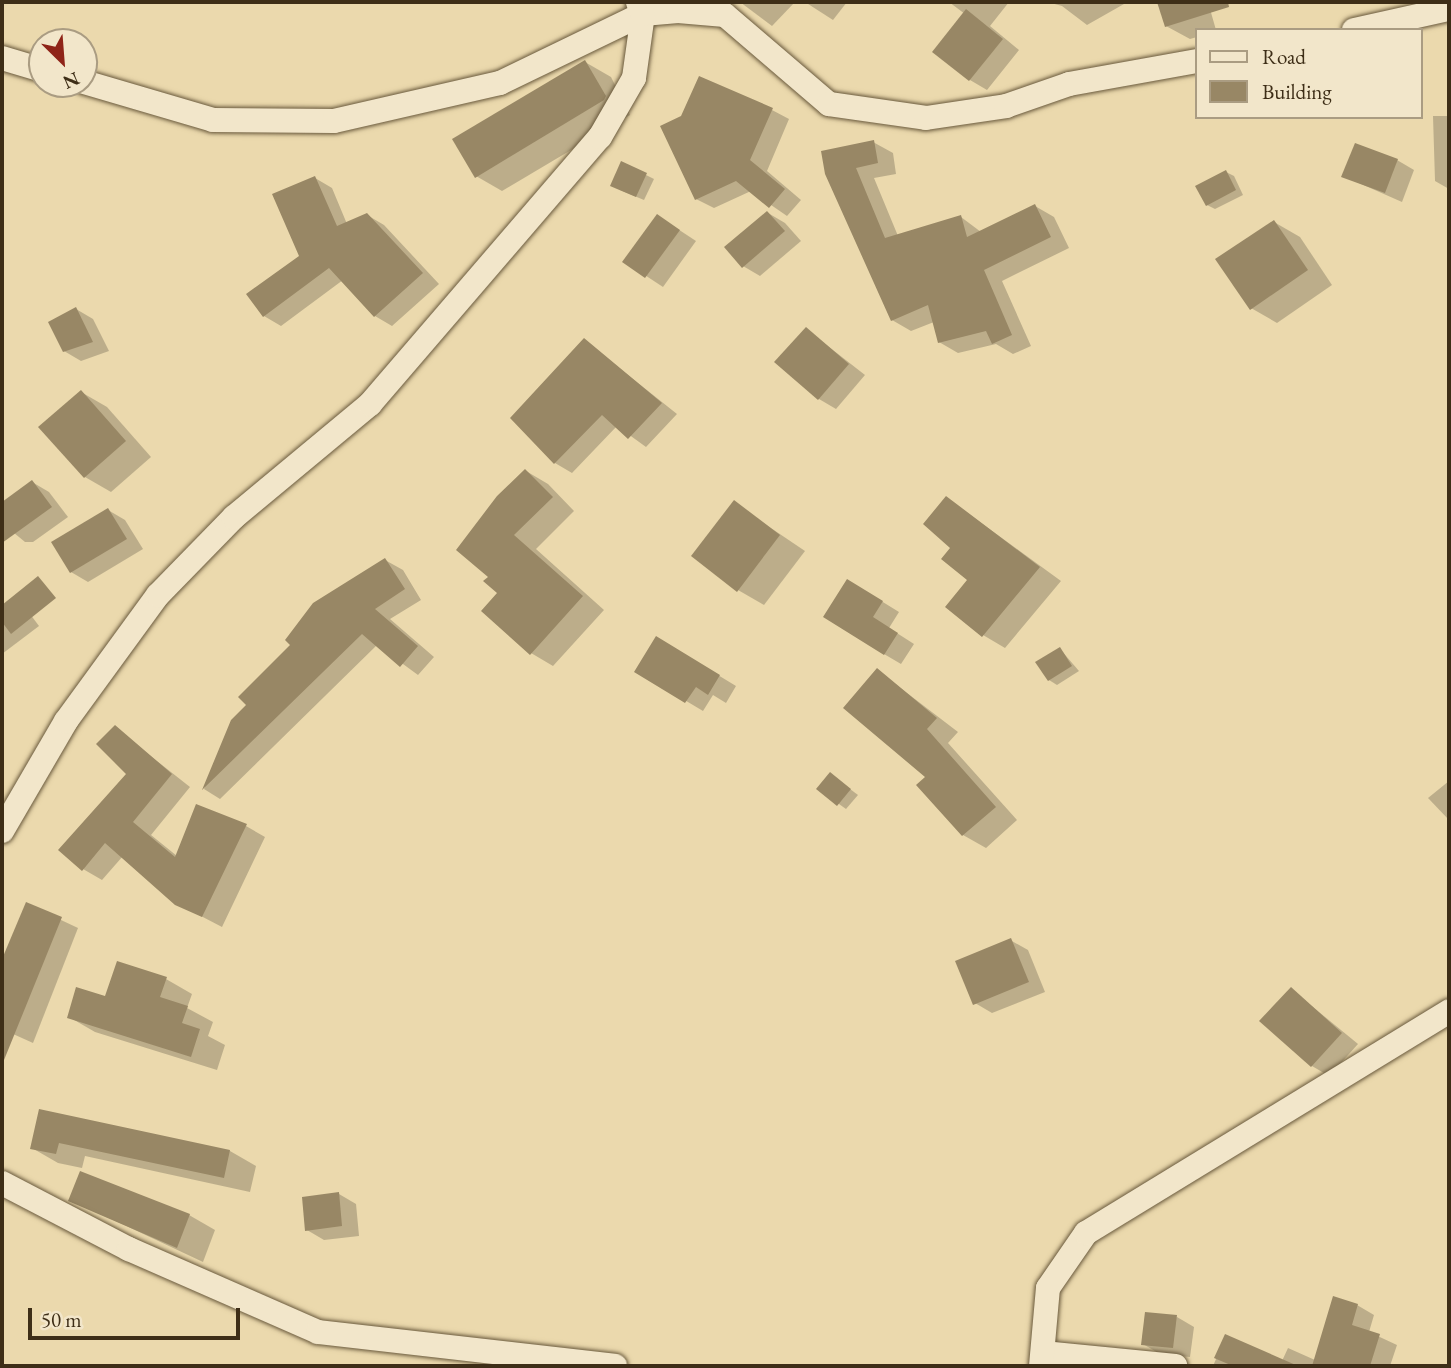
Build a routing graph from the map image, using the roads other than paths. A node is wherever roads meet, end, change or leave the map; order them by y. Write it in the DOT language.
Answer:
graph roads {
  1 [pos="640,8"];
  2 [pos="1449,9"];
  3 [pos="1363,28"];
  4 [pos="2,58"];
  5 [pos="1196,61"];
  6 [pos="28,66"];
  7 [pos="98,86"];
  8 [pos="2,831"];
  9 [pos="1449,1011"];
  10 [pos="2,1183"];
  11 [pos="1042,1360"];
  12 [pos="615,1366"];
  13 [pos="1175,1366"];
  1 -- 5 [label="street"];
  1 -- 7 [label="street"];
  1 -- 8 [label="street"];
  2 -- 3 [label="street"];
  4 -- 6 [label="street"];
  9 -- 11 [label="street"];
  10 -- 12 [label="street"];
  11 -- 13 [label="street"];
}
